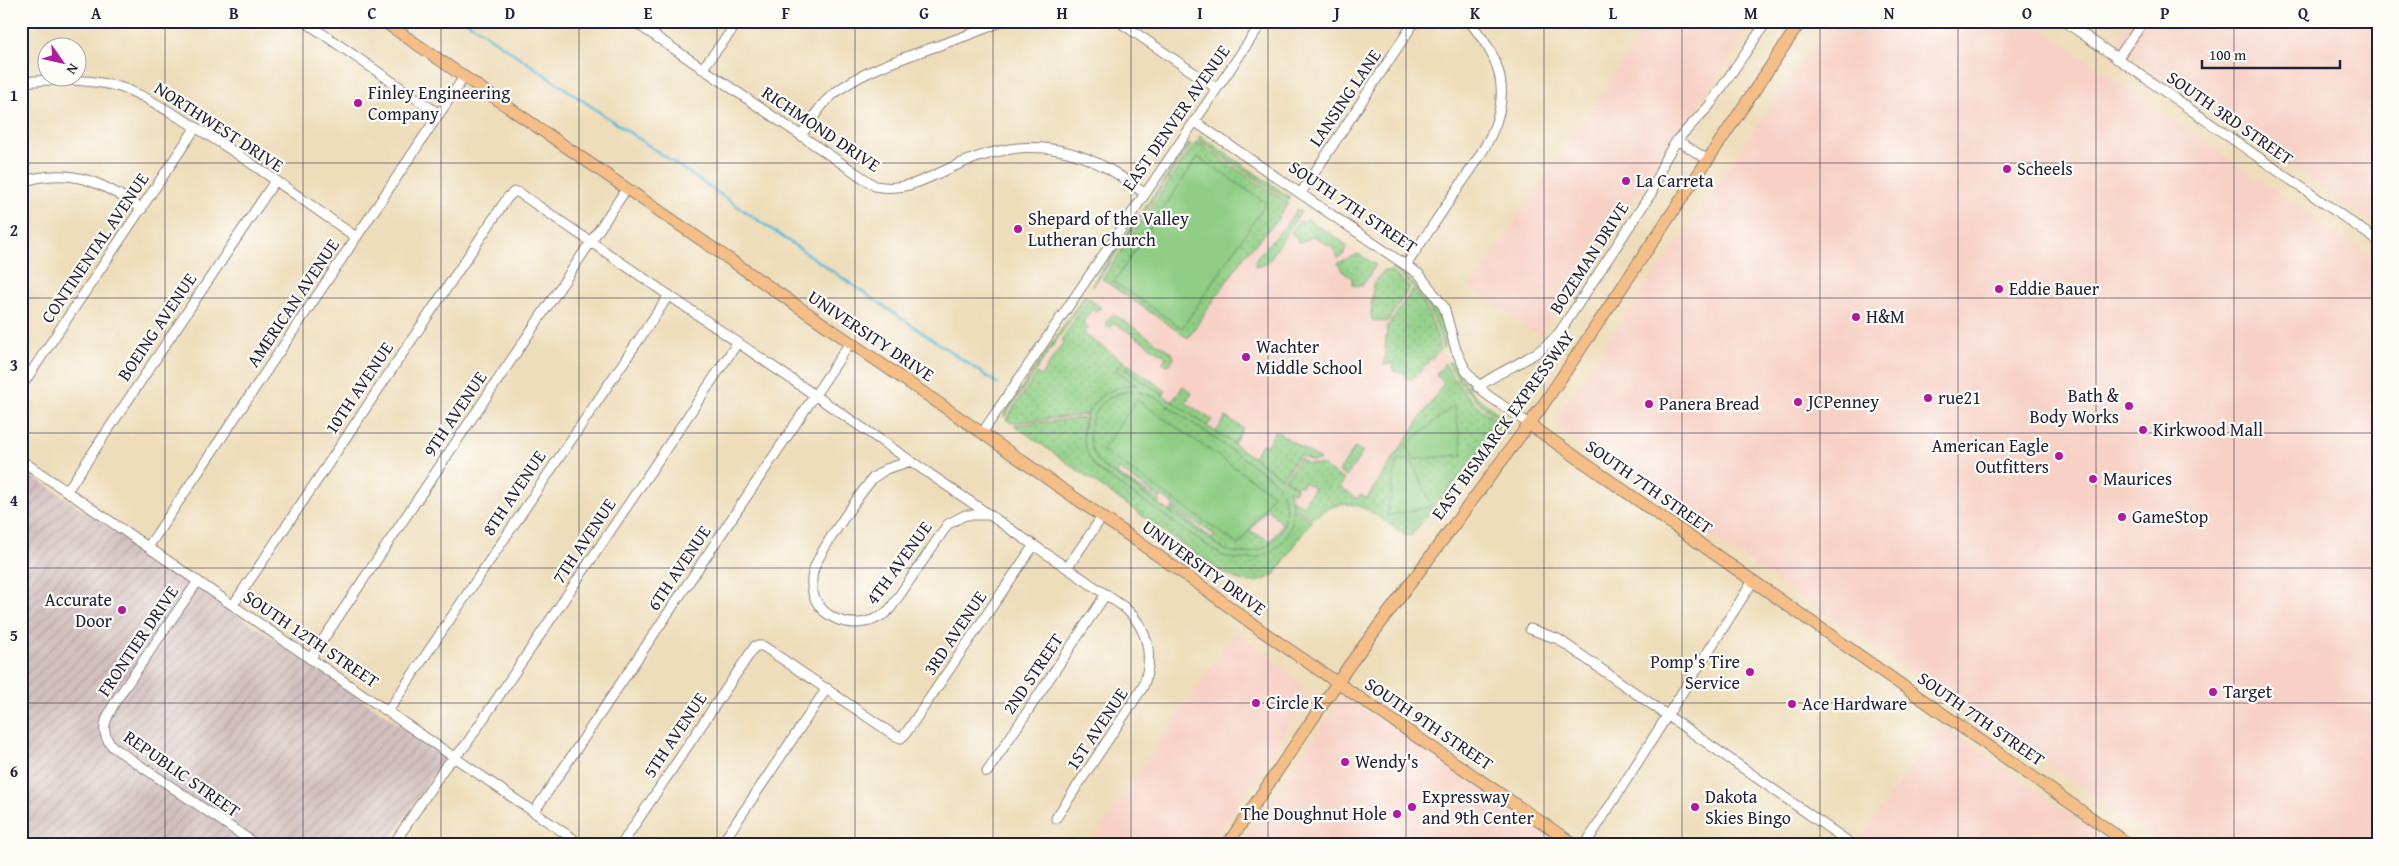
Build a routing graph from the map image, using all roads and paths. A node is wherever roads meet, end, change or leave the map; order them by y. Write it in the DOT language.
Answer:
graph roads {
  1 [pos="304,21"];
  2 [pos="383,21"];
  3 [pos="633,21"];
  4 [pos="739,21"];
  5 [pos="1002,21"];
  6 [pos="1118,21"];
  7 [pos="1263,21"];
  8 [pos="1415,21"];
  9 [pos="1469,21"];
  10 [pos="1766,21"];
  11 [pos="1801,21"];
  12 [pos="2064,21"];
  13 [pos="2144,21"];
  14 [pos="2117,59"];
  15 [pos="702,69"];
  16 [pos="464,77"];
  17 [pos="21,82"];
  18 [pos="1216,88"];
  19 [pos="439,114"];
  20 [pos="1194,121"];
  21 [pos="196,127"];
  22 [pos="801,136"];
  23 [pos="1677,140"];
  24 [pos="1708,160"];
  25 [pos="21,182"];
  26 [pos="275,182"];
  27 [pos="627,188"];
  28 [pos="1144,193"];
  29 [pos="1301,193"];
  30 [pos="142,209"];
  31 [pos="356,237"];
  32 [pos="2378,241"];
  33 [pos="591,242"];
  34 [pos="1407,264"];
  35 [pos="669,295"];
  36 [pos="738,342"];
  37 [pos="850,342"];
  38 [pos="21,387"];
  39 [pos="1478,387"];
  40 [pos="815,395"];
  41 [pos="1529,424"];
  42 [pos="982,432"];
  43 [pos="21,460"];
  44 [pos="911,461"];
  45 [pos="66,491"];
  46 [pos="991,516"];
  47 [pos="1102,517"];
  48 [pos="1034,544"];
  49 [pos="148,546"];
  50 [pos="1067,568"];
  51 [pos="198,581"];
  52 [pos="1753,581"];
  53 [pos="1106,594"];
  54 [pos="233,605"];
  55 [pos="1530,629"];
  56 [pos="310,658"];
  57 [pos="1338,682"];
  58 [pos="827,688"];
  59 [pos="388,712"];
  60 [pos="1667,715"];
  61 [pos="105,720"];
  62 [pos="455,757"];
  63 [pos="987,772"];
  64 [pos="534,812"];
  65 [pos="1056,818"];
  66 [pos="257,845"];
  67 [pos="393,845"];
  68 [pos="582,845"];
  69 [pos="621,845"];
  70 [pos="721,845"];
  71 [pos="1227,845"];
  72 [pos="1575,845"];
  73 [pos="1585,845"];
  74 [pos="1853,845"];
  75 [pos="2130,845"];
  1 -- 19 [label="street"];
  2 -- 16 [label="main road, UNIVERSITY DRIVE"];
  3 -- 15 [label="street, RICHMOND DRIVE"];
  4 -- 15 [label="street"];
  5 -- 22 [label="street"];
  6 -- 18 [label="street"];
  7 -- 18 [label="street, EAST DENVER AVENUE"];
  8 -- 29 [label="street, LANSING LANE"];
  9 -- 34 [label="street"];
  10 -- 23 [label="street, BOZEMAN DRIVE"];
  11 -- 24 [label="main road, EAST BISMARCK EXPRESSWAY"];
  12 -- 14 [label="street, SOUTH 3RD STREET"];
  13 -- 14 [label="street"];
  14 -- 32 [label="street, SOUTH 3RD STREET"];
  15 -- 22 [label="street, RICHMOND DRIVE"];
  16 -- 19 [label="street, AMERICAN AVENUE"];
  16 -- 27 [label="main road, UNIVERSITY DRIVE"];
  17 -- 21 [label="street, NORTHWEST DRIVE"];
  18 -- 20 [label="street, EAST DENVER AVENUE"];
  19 -- 31 [label="street, AMERICAN AVENUE"];
  20 -- 28 [label="street, EAST DENVER AVENUE"];
  20 -- 29 [label="street, SOUTH 7TH STREET"];
  21 -- 26 [label="street, NORTHWEST DRIVE"];
  21 -- 30 [label="street, CONTINENTAL AVENUE"];
  22 -- 28 [label="street, RICHMOND DRIVE"];
  23 -- 24 [label="street"];
  23 -- 39 [label="street, BOZEMAN DRIVE"];
  24 -- 41 [label="main road, EAST BISMARCK EXPRESSWAY"];
  25 -- 30 [label="street"];
  26 -- 31 [label="street, NORTHWEST DRIVE"];
  26 -- 45 [label="street, BOEING AVENUE"];
  27 -- 33 [label="street, 9TH AVENUE"];
  27 -- 37 [label="main road, UNIVERSITY DRIVE"];
  28 -- 42 [label="street, EAST DENVER AVENUE"];
  29 -- 34 [label="street, SOUTH 7TH STREET"];
  30 -- 38 [label="street, CONTINENTAL AVENUE"];
  31 -- 49 [label="street, AMERICAN AVENUE"];
  33 -- 35 [label="street"];
  33 -- 54 [label="street, 10TH AVENUE"];
  33 -- 56 [label="street, 9TH AVENUE"];
  34 -- 39 [label="street, SOUTH 7TH STREET"];
  35 -- 36 [label="street"];
  35 -- 59 [label="street, 8TH AVENUE"];
  36 -- 40 [label="street"];
  36 -- 62 [label="street, 7TH AVENUE"];
  37 -- 40 [label="street, 6TH AVENUE"];
  37 -- 42 [label="main road, UNIVERSITY DRIVE"];
  39 -- 41 [label="street, SOUTH 7TH STREET"];
  40 -- 44 [label="street"];
  40 -- 64 [label="street, 6TH AVENUE"];
  41 -- 52 [label="main road, SOUTH 7TH STREET"];
  41 -- 57 [label="main road, EAST BISMARCK EXPRESSWAY"];
  42 -- 47 [label="main road, UNIVERSITY DRIVE"];
  43 -- 45 [label="street, SOUTH 12TH STREET"];
  44 -- 46 [label="street"];
  44 -- 46 [label="street, 4TH AVENUE"];
  45 -- 49 [label="street, SOUTH 12TH STREET"];
  46 -- 48 [label="street"];
  47 -- 50 [label="street"];
  47 -- 57 [label="main road, UNIVERSITY DRIVE"];
  48 -- 50 [label="street"];
  48 -- 58 [label="street, 3RD AVENUE"];
  49 -- 51 [label="street, SOUTH 12TH STREET"];
  50 -- 53 [label="street"];
  51 -- 54 [label="street, SOUTH 12TH STREET"];
  51 -- 61 [label="street, FRONTIER DRIVE"];
  52 -- 60 [label="street"];
  52 -- 75 [label="main road, SOUTH 7TH STREET"];
  53 -- 63 [label="street, 2ND STREET"];
  53 -- 65 [label="street, 1ST AVENUE"];
  54 -- 56 [label="street, SOUTH 12TH STREET"];
  55 -- 60 [label="street"];
  56 -- 59 [label="street, SOUTH 12TH STREET"];
  57 -- 71 [label="main road, EAST BISMARCK EXPRESSWAY"];
  57 -- 72 [label="main road, SOUTH 9TH STREET"];
  58 -- 69 [label="street, 5TH AVENUE"];
  58 -- 70 [label="street"];
  59 -- 62 [label="street, SOUTH 12TH STREET"];
  60 -- 73 [label="street"];
  60 -- 74 [label="street"];
  61 -- 66 [label="street, REPUBLIC STREET"];
  62 -- 64 [label="street, SOUTH 12TH STREET"];
  62 -- 67 [label="street, 7TH AVENUE"];
  64 -- 68 [label="street, SOUTH 12TH STREET"];
}
